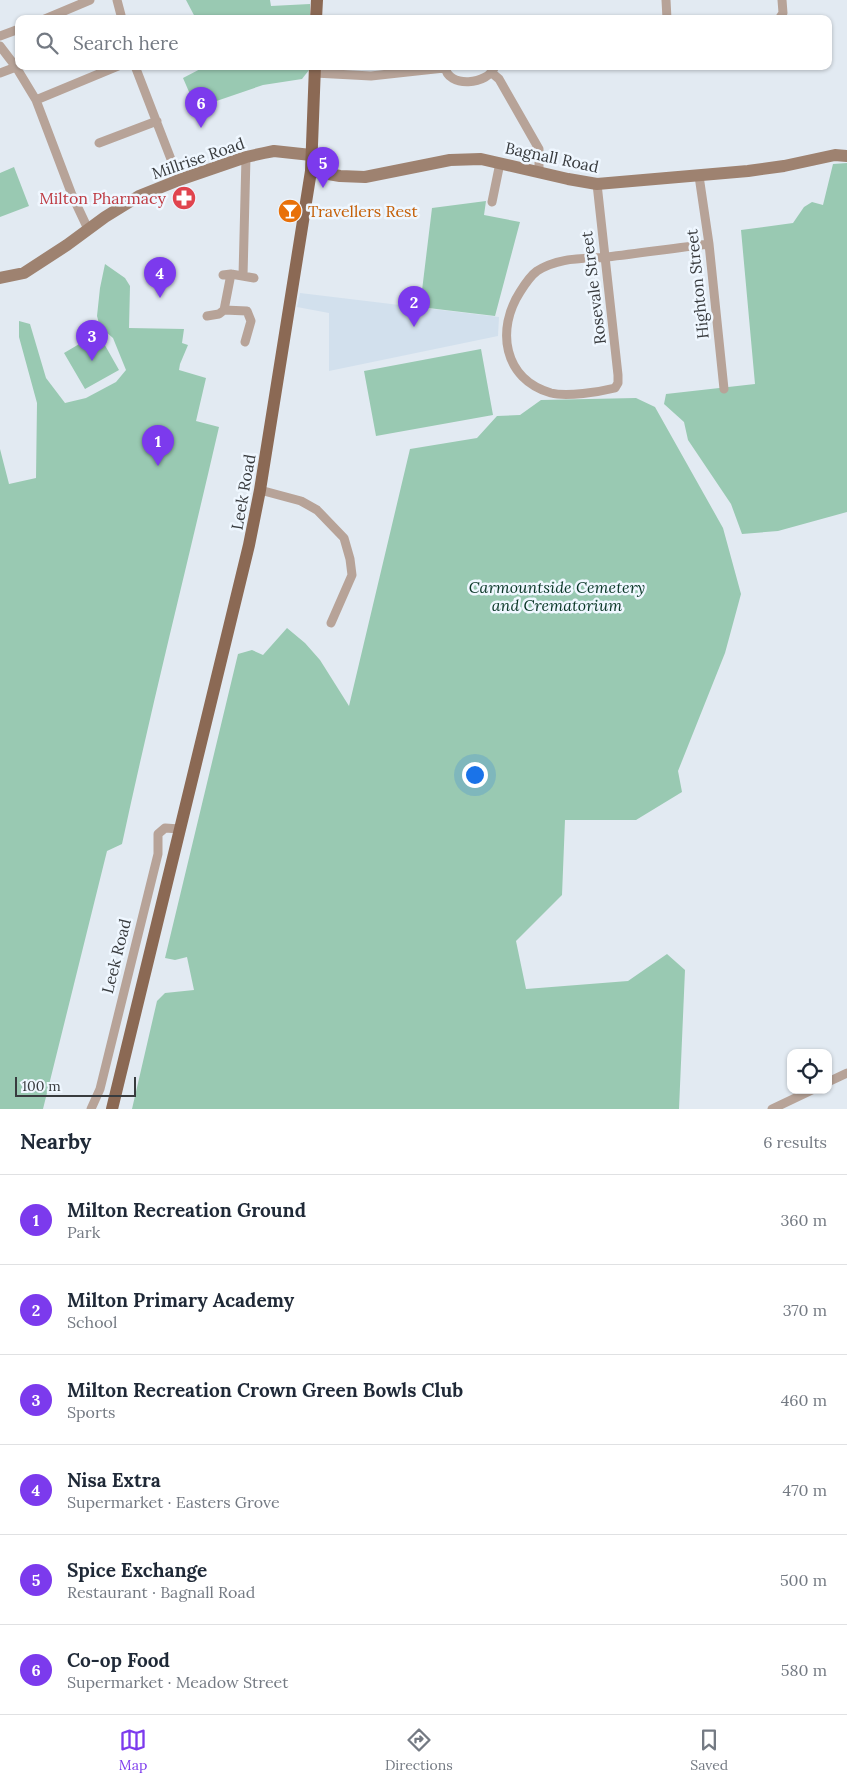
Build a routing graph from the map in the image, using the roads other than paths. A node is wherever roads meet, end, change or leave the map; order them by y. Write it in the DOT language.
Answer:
graph roads {
  1 [pos="90,0"];
  2 [pos="117,0"];
  3 [pos="317,0"];
  4 [pos="666,0"];
  5 [pos="782,0"];
  6 [pos="54,15"];
  7 [pos="121,15"];
  8 [pos="316,15"];
  9 [pos="667,15"];
  10 [pos="782,15"];
  11 [pos="15,30"];
  12 [pos="0,36"];
  13 [pos="0,46"];
  14 [pos="15,66"];
  15 [pos="15,67"];
  16 [pos="18,70"];
  17 [pos="108,70"];
  18 [pos="137,70"];
  19 [pos="315,70"];
  20 [pos="420,70"];
  21 [pos="446,70"];
  22 [pos="493,70"];
  23 [pos="494,70"];
  24 [pos="0,73"];
  25 [pos="36,100"];
  26 [pos="157,121"];
  27 [pos="99,144"];
  28 [pos="311,155"];
  29 [pos="847,156"];
  30 [pos="246,157"];
  31 [pos="500,162"];
  32 [pos="311,171"];
  33 [pos="539,173"];
  34 [pos="699,176"];
  35 [pos="179,180"];
  36 [pos="597,184"];
  37 [pos="492,202"];
  38 [pos="88,230"];
  39 [pos="709,244"];
  40 [pos="605,257"];
  41 [pos="243,276"];
  42 [pos="0,278"];
  43 [pos="254,278"];
  44 [pos="224,310"];
  45 [pos="206,316"];
  46 [pos="244,342"];
  47 [pos="724,389"];
  48 [pos="260,490"];
  49 [pos="331,623"];
  50 [pos="180,829"];
  51 [pos="847,1073"];
  52 [pos="832,1080"];
  53 [pos="804,1094"];
  54 [pos="91,1109"];
  55 [pos="112,1109"];
  56 [pos="772,1109"];
  1 -- 6 [label="street"];
  2 -- 7 [label="street"];
  3 -- 8 [label="main road"];
  4 -- 9 [label="street"];
  5 -- 10 [label="street"];
  11 -- 12 [label="street"];
  13 -- 14 [label="street"];
  15 -- 24 [label="street"];
  16 -- 25 [label="street"];
  17 -- 25 [label="street"];
  18 -- 26 [label="street"];
  19 -- 20 [label="street"];
  19 -- 28 [label="main road, Leek Road"];
  21 -- 22 [label="street"];
  23 -- 33 [label="street"];
  25 -- 38 [label="street"];
  26 -- 27 [label="street"];
  26 -- 35 [label="street"];
  28 -- 30 [label="street, Millrise Road"];
  28 -- 32 [label="main road, Leek Road"];
  29 -- 34 [label="street, Bagnall Road"];
  30 -- 35 [label="street, Millrise Road"];
  30 -- 41 [label="street"];
  31 -- 32 [label="street, Bagnall Road"];
  31 -- 33 [label="street, Bagnall Road"];
  31 -- 37 [label="street"];
  32 -- 48 [label="main road, Leek Road"];
  33 -- 36 [label="street, Bagnall Road"];
  34 -- 36 [label="street, Bagnall Road"];
  34 -- 39 [label="street, Highton Street"];
  35 -- 38 [label="street, Millrise Road"];
  36 -- 40 [label="street, Rosevale Street"];
  38 -- 42 [label="street, Millrise Road"];
  39 -- 40 [label="street"];
  39 -- 47 [label="street, Highton Street"];
  40 -- 40 [label="street, Rosevale Street"];
  41 -- 43 [label="street"];
  41 -- 44 [label="street"];
  44 -- 45 [label="street"];
  44 -- 46 [label="street"];
  48 -- 49 [label="street"];
  48 -- 50 [label="main road, Leek Road"];
  50 -- 54 [label="street, Leek Road"];
  50 -- 55 [label="main road, Leek Road"];
  51 -- 52 [label="street"];
  53 -- 56 [label="street"];
}
